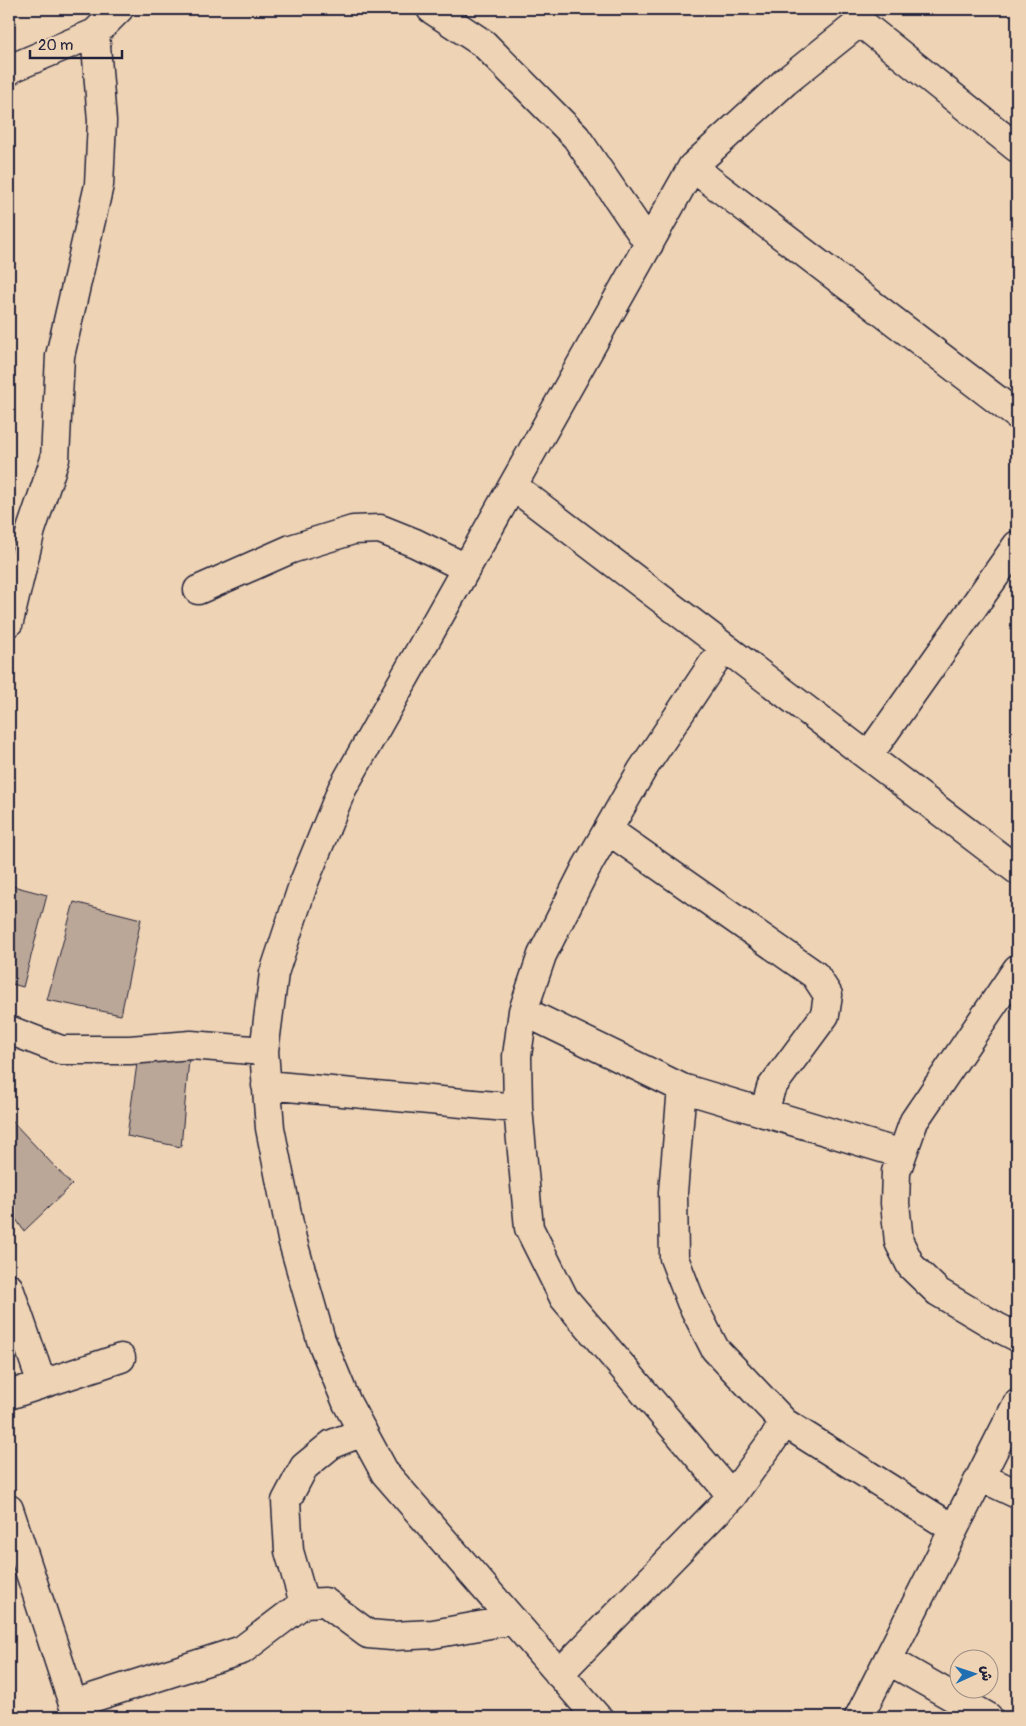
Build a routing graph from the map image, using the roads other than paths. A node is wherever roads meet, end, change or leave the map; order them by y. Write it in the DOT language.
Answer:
graph roads {
  1 [pos="119,9"];
  2 [pos="431,9"];
  3 [pos="95,33"];
  4 [pos="9,71"];
  5 [pos="1017,148"];
  6 [pos="692,167"];
  7 [pos="649,244"];
  8 [pos="1017,415"];
  9 [pos="513,486"];
  10 [pos="1017,545"];
  11 [pos="466,568"];
  12 [pos="198,590"];
  13 [pos="9,622"];
  14 [pos="724,647"];
  15 [pos="868,756"];
  16 [pos="608,830"];
  17 [pos="1017,870"];
  18 [pos="1017,969"];
  19 [pos="523,1011"];
  20 [pos="9,1030"];
  21 [pos="264,1051"];
  22 [pos="266,1085"];
  23 [pos="682,1088"];
  24 [pos="518,1108"];
  25 [pos="764,1113"];
  26 [pos="902,1154"];
  27 [pos="9,1288"];
  28 [pos="1017,1337"];
  29 [pos="121,1358"];
  30 [pos="42,1384"];
  31 [pos="9,1395"];
  32 [pos="1017,1404"];
  33 [pos="785,1423"];
  34 [pos="363,1432"];
  35 [pos="980,1477"];
  36 [pos="1017,1494"];
  37 [pos="732,1496"];
  38 [pos="9,1509"];
  39 [pos="954,1529"];
  40 [pos="304,1602"];
  41 [pos="513,1620"];
  42 [pos="888,1660"];
  43 [pos="559,1674"];
  44 [pos="75,1711"];
  45 [pos="597,1717"];
  46 [pos="859,1717"];
  47 [pos="988,1717"];
  1 -- 3 [label="street"];
  2 -- 7 [label="street"];
  3 -- 4 [label="street"];
  3 -- 13 [label="street"];
  5 -- 6 [label="street"];
  6 -- 7 [label="street"];
  6 -- 8 [label="street"];
  7 -- 9 [label="street"];
  9 -- 11 [label="street"];
  9 -- 14 [label="street"];
  10 -- 15 [label="street"];
  11 -- 12 [label="street"];
  11 -- 21 [label="street"];
  14 -- 15 [label="street"];
  14 -- 16 [label="street"];
  15 -- 17 [label="street"];
  16 -- 19 [label="street"];
  16 -- 25 [label="street"];
  18 -- 26 [label="street"];
  19 -- 23 [label="street"];
  19 -- 24 [label="street"];
  20 -- 21 [label="street"];
  21 -- 22 [label="street"];
  22 -- 24 [label="street"];
  22 -- 34 [label="street"];
  23 -- 25 [label="street"];
  23 -- 33 [label="street"];
  24 -- 37 [label="street"];
  25 -- 26 [label="street"];
  26 -- 28 [label="street"];
  27 -- 30 [label="street"];
  29 -- 30 [label="street"];
  30 -- 31 [label="street"];
  32 -- 35 [label="street"];
  33 -- 37 [label="street"];
  33 -- 39 [label="street"];
  34 -- 40 [label="street"];
  34 -- 41 [label="street"];
  35 -- 36 [label="street"];
  35 -- 39 [label="street"];
  37 -- 43 [label="street"];
  38 -- 44 [label="street"];
  39 -- 42 [label="street"];
  40 -- 41 [label="street"];
  40 -- 44 [label="street"];
  41 -- 43 [label="street"];
  42 -- 46 [label="street"];
  42 -- 47 [label="street"];
  43 -- 45 [label="street"];
}
